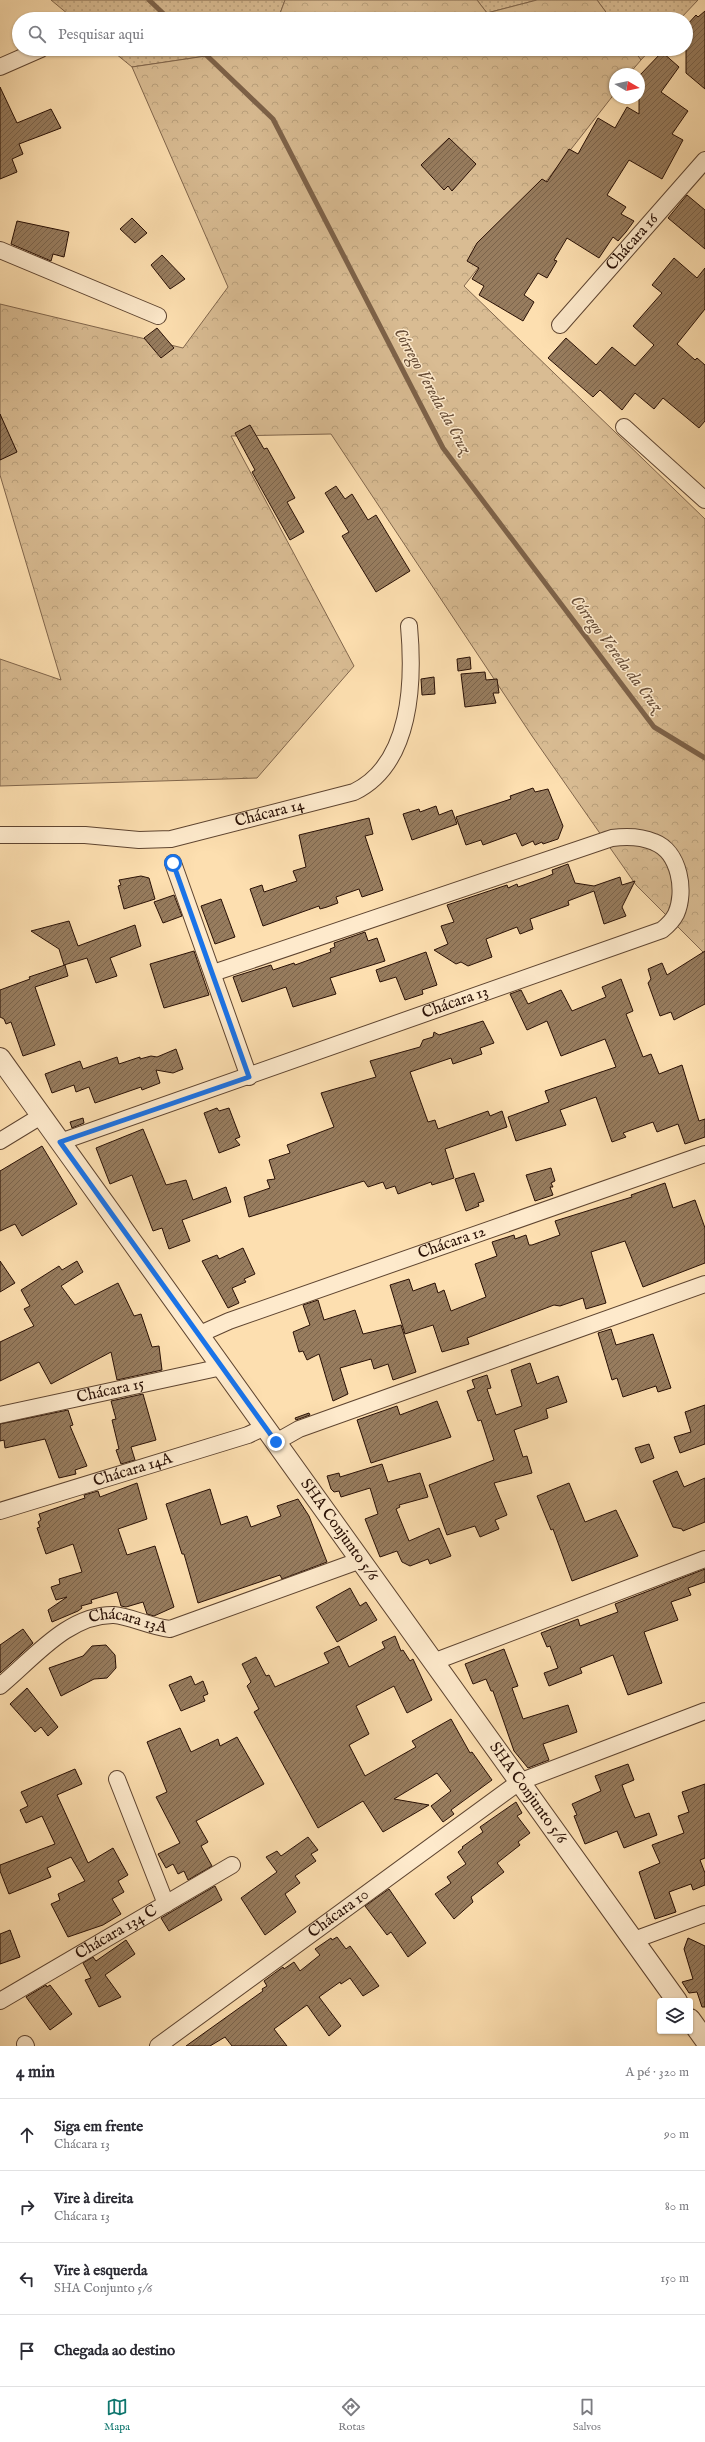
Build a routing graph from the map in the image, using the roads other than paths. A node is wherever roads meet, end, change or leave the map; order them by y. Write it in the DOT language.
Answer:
graph roads {
  1 [pos="25,56"];
  2 [pos="0,67"];
  3 [pos="705,160"];
  4 [pos="0,250"];
  5 [pos="158,316"];
  6 [pos="560,325"];
  7 [pos="624,426"];
  8 [pos="705,500"];
  9 [pos="409,626"];
  10 [pos="0,835"];
  11 [pos="173,863"];
  12 [pos="213,973"];
  13 [pos="0,1058"];
  14 [pos="249,1077"];
  15 [pos="41,1116"];
  16 [pos="0,1141"];
  17 [pos="60,1142"];
  18 [pos="705,1154"];
  19 [pos="705,1284"];
  20 [pos="200,1334"];
  21 [pos="222,1367"];
  22 [pos="0,1415"];
  23 [pos="271,1435"];
  24 [pos="0,1511"];
  25 [pos="705,1559"];
  26 [pos="361,1560"];
  27 [pos="440,1659"];
  28 [pos="0,1686"];
  29 [pos="705,1710"];
  30 [pos="528,1778"];
  31 [pos="117,1779"];
  32 [pos="232,1865"];
  33 [pos="166,1904"];
  34 [pos="705,1914"];
  35 [pos="634,1940"];
  36 [pos="676,1998"];
  37 [pos="0,2001"];
  38 [pos="693,2023"];
  39 [pos="705,2039"];
  40 [pos="158,2046"];
  1 -- 2 [label="street"];
  3 -- 6 [label="street, Chácara 16"];
  4 -- 5 [label="street"];
  7 -- 8 [label="street"];
  9 -- 10 [label="street, Chácara 14"];
  11 -- 12 [label="street"];
  12 -- 14 [label="street"];
  12 -- 14 [label="street, Chácara 13"];
  13 -- 15 [label="street, SHA Conjunto 5/6"];
  14 -- 17 [label="street, Chácara 13"];
  15 -- 16 [label="street"];
  15 -- 17 [label="street, SHA Conjunto 5/6"];
  17 -- 20 [label="street, SHA Conjunto 5/6"];
  18 -- 20 [label="street, Chácara 12"];
  19 -- 23 [label="street"];
  20 -- 21 [label="street, SHA Conjunto 5/6"];
  21 -- 22 [label="street, Chácara 15"];
  21 -- 23 [label="street, SHA Conjunto 5/6"];
  23 -- 24 [label="street, Chácara 14A"];
  23 -- 26 [label="street, SHA Conjunto 5/6"];
  25 -- 27 [label="street"];
  26 -- 27 [label="street, SHA Conjunto 5/6"];
  26 -- 28 [label="street, Chácara 13A"];
  27 -- 30 [label="street, SHA Conjunto 5/6"];
  29 -- 30 [label="street, Chácara 10"];
  30 -- 35 [label="street, SHA Conjunto 5/6"];
  30 -- 40 [label="street, Chácara 10"];
  31 -- 33 [label="street"];
  32 -- 33 [label="street, Chácara 134 C"];
  33 -- 37 [label="street, Chácara 134 C"];
  34 -- 35 [label="street"];
  35 -- 36 [label="street, SHA Conjunto 5/6"];
  38 -- 39 [label="street"];
}
